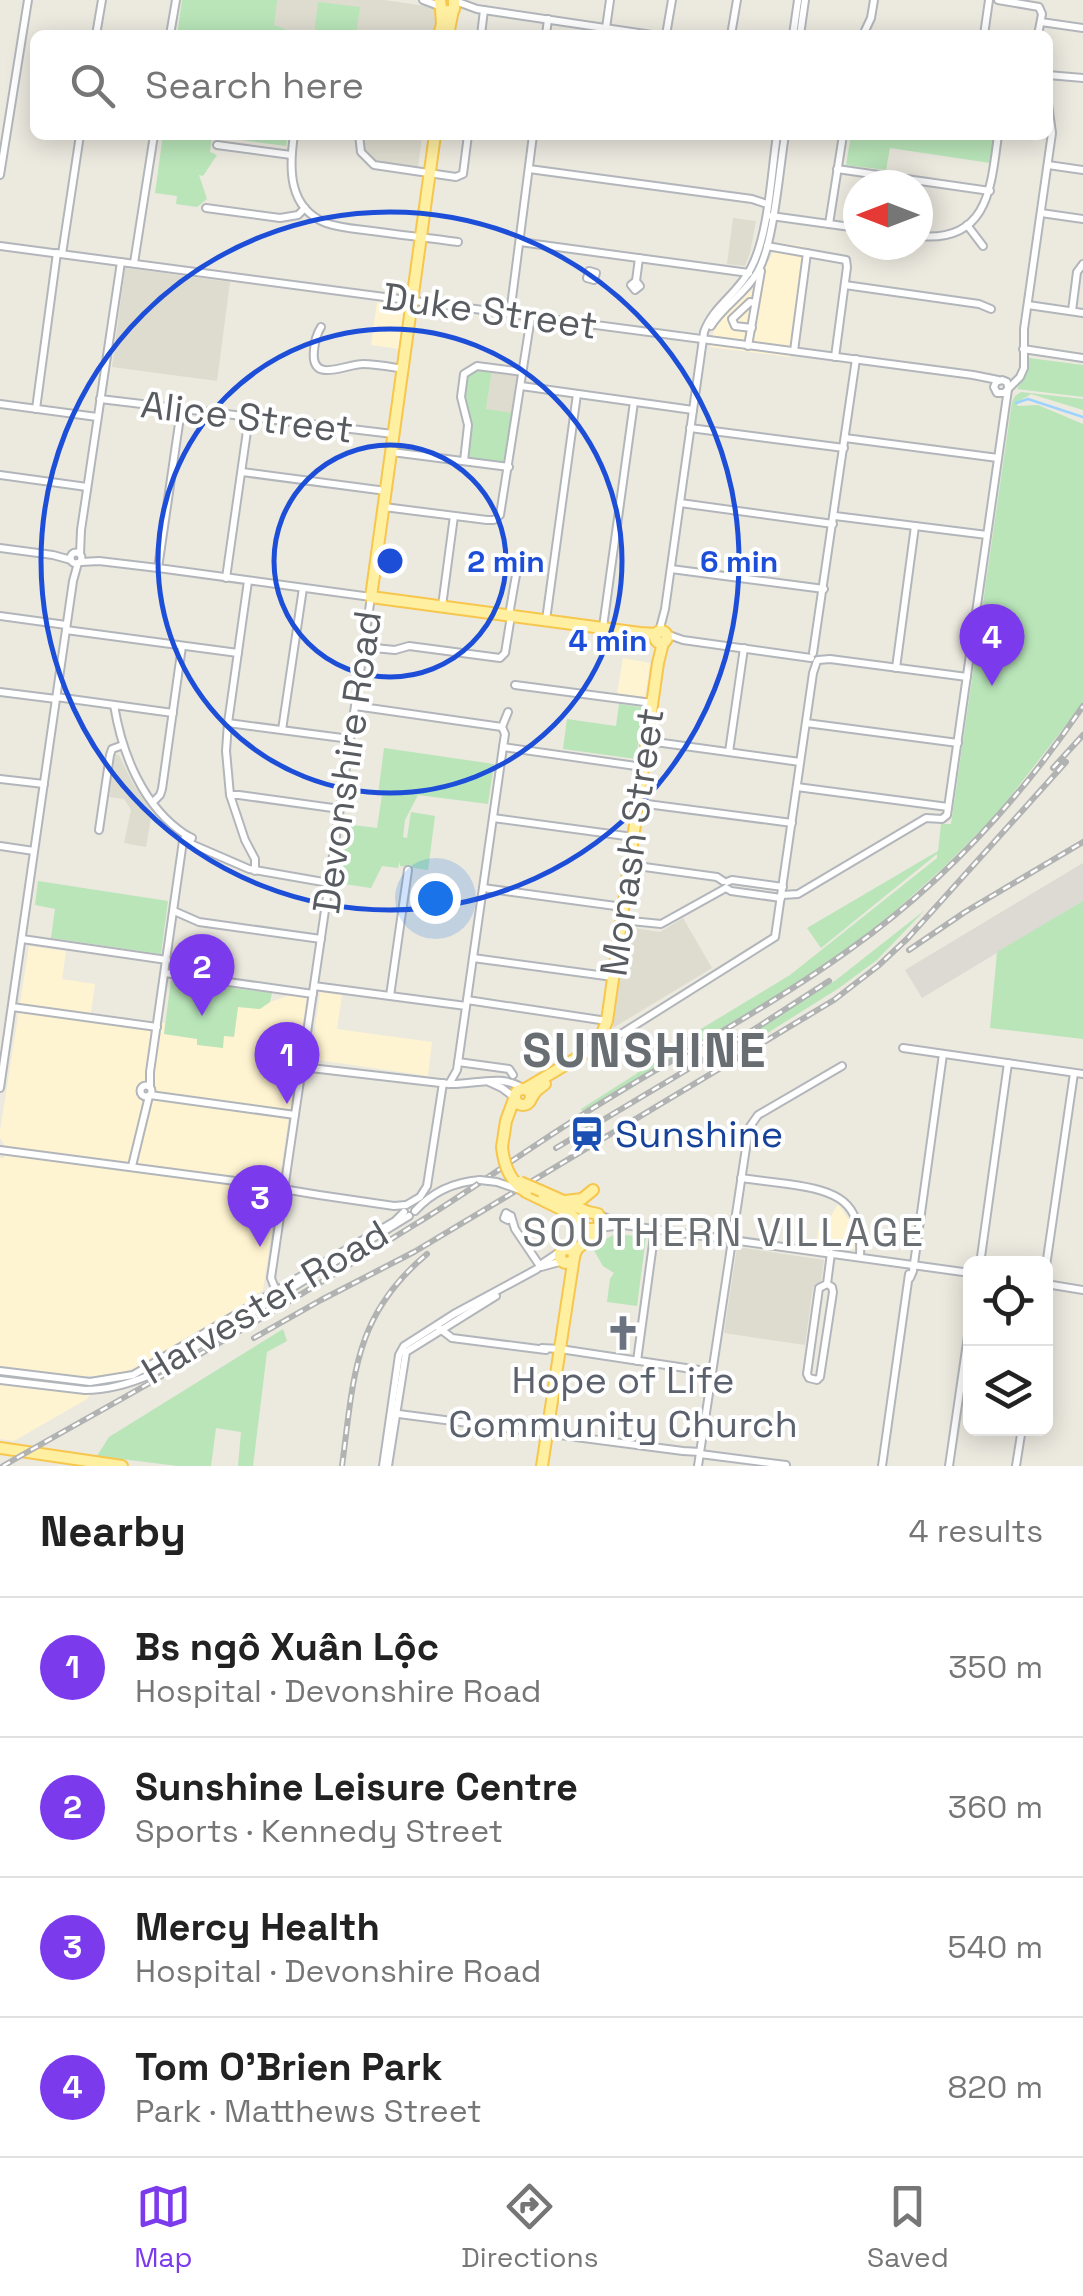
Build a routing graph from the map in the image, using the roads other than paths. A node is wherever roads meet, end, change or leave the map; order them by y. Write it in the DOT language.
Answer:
graph roads {
  1 [pos="28,0"];
  2 [pos="102,0"];
  3 [pos="176,0"];
  4 [pos="423,0"];
  5 [pos="610,0"];
  6 [pos="672,0"];
  7 [pos="736,0"];
  8 [pos="802,0"];
  9 [pos="874,0"];
  10 [pos="989,0"];
  11 [pos="998,0"];
  12 [pos="1029,2"];
  13 [pos="448,5"];
  14 [pos="481,9"];
  15 [pos="548,20"];
  16 [pos="1041,22"];
  17 [pos="606,28"];
  18 [pos="1083,28"];
  19 [pos="97,30"];
  20 [pos="171,30"];
  21 [pos="440,30"];
  22 [pos="481,30"];
  23 [pos="547,30"];
  24 [pos="619,30"];
  25 [pos="667,30"];
  26 [pos="732,30"];
  27 [pos="797,30"];
  28 [pos="865,30"];
  29 [pos="985,30"];
  30 [pos="1039,30"];
  31 [pos="1053,75"];
  32 [pos="1083,78"];
  33 [pos="79,140"];
  34 [pos="153,140"];
  35 [pos="293,140"];
  36 [pos="360,140"];
  37 [pos="432,140"];
  38 [pos="467,140"];
  39 [pos="532,140"];
  40 [pos="780,140"];
  41 [pos="780,140"];
  42 [pos="841,140"];
  43 [pos="997,140"];
  44 [pos="1051,140"];
  45 [pos="217,145"];
  46 [pos="291,155"];
  47 [pos="1048,165"];
  48 [pos="529,169"];
  49 [pos="837,169"];
  50 [pos="1083,170"];
  51 [pos="429,174"];
  52 [pos="0,176"];
  53 [pos="990,191"];
  54 [pos="768,200"];
  55 [pos="206,208"];
  56 [pos="305,208"];
  57 [pos="1041,213"];
  58 [pos="769,215"];
  59 [pos="1083,219"];
  60 [pos="829,224"];
  61 [pos="967,225"];
  62 [pos="843,226"];
  63 [pos="933,236"];
  64 [pos="421,238"];
  65 [pos="458,242"];
  66 [pos="520,242"];
  67 [pos="0,246"];
  68 [pos="768,246"];
  69 [pos="983,246"];
  70 [pos="595,252"];
  71 [pos="807,253"];
  72 [pos="60,254"];
  73 [pos="638,258"];
  74 [pos="119,262"];
  75 [pos="134,264"];
  76 [pos="1083,264"];
  77 [pos="762,265"];
  78 [pos="592,270"];
  79 [pos="417,272"];
  80 [pos="749,272"];
  81 [pos="636,282"];
  82 [pos="845,285"];
  83 [pos="390,298"];
  84 [pos="413,301"];
  85 [pos="755,303"];
  86 [pos="1028,305"];
  87 [pos="991,309"];
  88 [pos="1072,312"];
  89 [pos="1083,313"];
  90 [pos="510,314"];
  91 [pos="531,317"];
  92 [pos="322,327"];
  93 [pos="752,328"];
  94 [pos="703,340"];
  95 [pos="748,346"];
  96 [pos="1023,350"];
  97 [pos="794,352"];
  98 [pos="835,357"];
  99 [pos="1083,358"];
  100 [pos="856,360"];
  101 [pos="404,369"];
  102 [pos="523,372"];
  103 [pos="521,386"];
  104 [pos="1002,386"];
  105 [pos="577,394"];
  106 [pos="100,399"];
  107 [pos="634,402"];
  108 [pos="0,404"];
  109 [pos="36,409"];
  110 [pos="181,410"];
  111 [pos="692,410"];
  112 [pos="250,416"];
  113 [pos="97,417"];
  114 [pos="690,428"];
  115 [pos="394,434"];
  116 [pos="846,438"];
  117 [pos="844,448"];
  118 [pos="392,452"];
  119 [pos="998,458"];
  120 [pos="464,461"];
  121 [pos="508,467"];
  122 [pos="242,472"];
  123 [pos="0,475"];
  124 [pos="87,487"];
  125 [pos="386,491"];
  126 [pos="680,503"];
  127 [pos="384,507"];
  128 [pos="454,516"];
  129 [pos="834,520"];
  130 [pos="915,526"];
  131 [pos="987,535"];
  132 [pos="0,548"];
  133 [pos="76,558"];
  134 [pos="519,558"];
  135 [pos="158,568"];
  136 [pos="671,569"];
  137 [pos="226,578"];
  138 [pos="248,581"];
  139 [pos="303,588"];
  140 [pos="824,590"];
  141 [pos="371,598"];
  142 [pos="442,607"];
  143 [pos="0,616"];
  144 [pos="510,616"];
  145 [pos="546,621"];
  146 [pos="66,628"];
  147 [pos="602,628"];
  148 [pos="661,637"];
  149 [pos="182,646"];
  150 [pos="363,647"];
  151 [pos="744,648"];
  152 [pos="238,653"];
  153 [pos="815,657"];
  154 [pos="896,668"];
  155 [pos="967,677"];
  156 [pos="515,685"];
  157 [pos="0,692"];
  158 [pos="56,698"];
  159 [pos="652,703"];
  160 [pos="114,705"];
  161 [pos="354,706"];
  162 [pos="173,712"];
  163 [pos="508,712"];
  164 [pos="806,722"];
  165 [pos="228,723"];
  166 [pos="502,727"];
  167 [pos="282,730"];
  168 [pos="350,739"];
  169 [pos="646,741"];
  170 [pos="958,743"];
  171 [pos="123,745"];
  172 [pos="503,747"];
  173 [pos="729,752"];
  174 [pos="800,762"];
  175 [pos="643,767"];
  176 [pos="0,778"];
  177 [pos="44,784"];
  178 [pos="797,786"];
  179 [pos="230,795"];
  180 [pos="153,802"];
  181 [pos="638,802"];
  182 [pos="948,807"];
  183 [pos="340,809"];
  184 [pos="493,818"];
  185 [pos="792,823"];
  186 [pos="99,830"];
  187 [pos="633,837"];
  188 [pos="186,842"];
  189 [pos="0,846"];
  190 [pos="34,851"];
  191 [pos="629,865"];
  192 [pos="252,870"];
  193 [pos="408,870"];
  194 [pos="329,883"];
  195 [pos="721,885"];
  196 [pos="484,888"];
  197 [pos="782,893"];
  198 [pos="623,907"];
  199 [pos="174,911"];
  200 [pos="621,920"];
  201 [pos="22,939"];
  202 [pos="320,939"];
  203 [pos="473,958"];
  204 [pos="166,960"];
  205 [pos="164,973"];
  206 [pos="613,977"];
  207 [pos="313,989"];
  208 [pos="390,996"];
  209 [pos="467,1003"];
  210 [pos="12,1007"];
  211 [pos="607,1017"];
  212 [pos="156,1027"];
  213 [pos="605,1034"];
  214 [pos="904,1048"];
  215 [pos="942,1054"];
  216 [pos="2,1055"];
  217 [pos="1008,1064"];
  218 [pos="302,1066"];
  219 [pos="458,1066"];
  220 [pos="842,1066"];
  221 [pos="1078,1074"];
  222 [pos="514,1075"];
  223 [pos="488,1082"];
  224 [pos="446,1083"];
  225 [pos="465,1084"];
  226 [pos="0,1088"];
  227 [pos="146,1091"];
  228 [pos="523,1096"];
  229 [pos="295,1116"];
  230 [pos="0,1141"];
  231 [pos="0,1150"];
  232 [pos="12,1152"];
  233 [pos="94,1163"];
  234 [pos="135,1167"];
  235 [pos="152,1171"];
  236 [pos="742,1178"];
  237 [pos="284,1190"];
  238 [pos="534,1193"];
  239 [pos="564,1202"];
  240 [pos="593,1203"];
  241 [pos="408,1210"];
  242 [pos="508,1218"];
  243 [pos="583,1225"];
  244 [pos="624,1225"];
  245 [pos="597,1228"];
  246 [pos="654,1229"];
  247 [pos="732,1240"];
  248 [pos="831,1253"];
  249 [pos="567,1256"];
  250 [pos="860,1256"];
  251 [pos="980,1256"];
  252 [pos="1048,1256"];
  253 [pos="912,1264"];
  254 [pos="539,1268"];
  255 [pos="963,1272"];
  256 [pos="1053,1282"];
  257 [pos="826,1284"];
  258 [pos="1083,1290"];
  259 [pos="276,1293"];
  260 [pos="447,1322"];
  261 [pos="966,1346"];
  262 [pos="560,1350"];
  263 [pos="636,1360"];
  264 [pos="712,1370"];
  265 [pos="0,1371"];
  266 [pos="0,1380"];
  267 [pos="394,1413"];
  268 [pos="547,1434"];
  269 [pos="1021,1436"];
  270 [pos="0,1451"];
  271 [pos="700,1454"];
  272 [pos="786,1465"];
  273 [pos="82,1466"];
  274 [pos="122,1466"];
  275 [pos="385,1466"];
  276 [pos="542,1466"];
  277 [pos="698,1466"];
  278 [pos="882,1466"];
  279 [pos="949,1466"];
  280 [pos="1016,1466"];
  1 -- 52 [label="street"];
  2 -- 19 [label="street"];
  3 -- 20 [label="street"];
  4 -- 13 [label="street"];
  5 -- 17 [label="street"];
  6 -- 25 [label="street"];
  7 -- 26 [label="street"];
  8 -- 27 [label="street"];
  9 -- 28 [label="street"];
  10 -- 29 [label="street"];
  11 -- 12 [label="street"];
  12 -- 16 [label="street"];
  13 -- 14 [label="street"];
  13 -- 21 [label="main road"];
  14 -- 15 [label="street"];
  14 -- 22 [label="street"];
  15 -- 17 [label="street"];
  15 -- 23 [label="street"];
  16 -- 18 [label="street"];
  16 -- 30 [label="street"];
  17 -- 24 [label="street"];
  31 -- 32 [label="street"];
  33 -- 72 [label="street"];
  34 -- 75 [label="street"];
  35 -- 46 [label="street"];
  36 -- 51 [label="street"];
  37 -- 51 [label="main road, Devonshire Road"];
  38 -- 51 [label="street"];
  39 -- 48 [label="street"];
  40 -- 54 [label="street"];
  41 -- 58 [label="street"];
  42 -- 49 [label="street"];
  43 -- 53 [label="street"];
  44 -- 47 [label="street"];
  45 -- 46 [label="street"];
  46 -- 56 [label="street"];
  47 -- 50 [label="street"];
  47 -- 57 [label="street"];
  48 -- 54 [label="street"];
  48 -- 66 [label="street"];
  49 -- 53 [label="street"];
  49 -- 60 [label="street"];
  51 -- 64 [label="main road, Devonshire Road"];
  53 -- 61 [label="street"];
  54 -- 58 [label="street"];
  55 -- 56 [label="street"];
  56 -- 64 [label="street"];
  57 -- 59 [label="street"];
  57 -- 86 [label="street"];
  58 -- 60 [label="street"];
  58 -- 68 [label="street"];
  58 -- 80 [label="street"];
  60 -- 62 [label="street"];
  61 -- 63 [label="street"];
  61 -- 69 [label="street"];
  64 -- 65 [label="street"];
  64 -- 79 [label="main road, Devonshire Road"];
  66 -- 70 [label="street"];
  66 -- 90 [label="street"];
  67 -- 72 [label="street, Duke Street"];
  68 -- 71 [label="street"];
  68 -- 77 [label="street"];
  70 -- 73 [label="street"];
  70 -- 78 [label="street"];
  71 -- 82 [label="street"];
  71 -- 97 [label="street"];
  72 -- 74 [label="street, Duke Street"];
  72 -- 109 [label="street"];
  73 -- 80 [label="street"];
  73 -- 81 [label="street"];
  74 -- 75 [label="street, Duke Street"];
  74 -- 106 [label="street"];
  75 -- 83 [label="street, Duke Street"];
  76 -- 88 [label="street"];
  77 -- 85 [label="street"];
  77 -- 94 [label="street"];
  79 -- 83 [label="street"];
  79 -- 84 [label="main road, Devonshire Road"];
  80 -- 94 [label="street"];
  82 -- 87 [label="street"];
  82 -- 98 [label="street"];
  83 -- 84 [label="street, Duke Street"];
  84 -- 90 [label="street, Duke Street"];
  84 -- 101 [label="main road, Devonshire Road"];
  85 -- 93 [label="street"];
  85 -- 93 [label="street"];
  86 -- 88 [label="street"];
  86 -- 96 [label="street"];
  88 -- 89 [label="street"];
  90 -- 91 [label="street, Duke Street"];
  91 -- 94 [label="street, Duke Street"];
  91 -- 102 [label="street"];
  92 -- 101 [label="street"];
  93 -- 95 [label="street"];
  94 -- 95 [label="street, Duke Street"];
  94 -- 111 [label="street, Monash Street"];
  95 -- 97 [label="street, Duke Street"];
  96 -- 99 [label="street"];
  96 -- 104 [label="street"];
  97 -- 98 [label="street, Duke Street"];
  98 -- 100 [label="street, Duke Street"];
  100 -- 104 [label="street, Duke Street"];
  100 -- 116 [label="street"];
  101 -- 115 [label="main road, Devonshire Road"];
  102 -- 103 [label="street"];
  102 -- 120 [label="street"];
  103 -- 105 [label="street"];
  103 -- 121 [label="street"];
  104 -- 119 [label="street"];
  105 -- 107 [label="street"];
  105 -- 145 [label="street"];
  106 -- 110 [label="street, Alice Street"];
  106 -- 113 [label="street"];
  107 -- 111 [label="street"];
  107 -- 147 [label="street"];
  108 -- 109 [label="street"];
  109 -- 113 [label="street"];
  110 -- 112 [label="street, Alice Street"];
  110 -- 135 [label="street"];
  111 -- 114 [label="street, Monash Street"];
  112 -- 115 [label="street, Alice Street"];
  112 -- 122 [label="street"];
  113 -- 124 [label="street"];
  114 -- 117 [label="street"];
  114 -- 126 [label="street, Monash Street"];
  115 -- 118 [label="main road, Devonshire Road"];
  116 -- 117 [label="street"];
  116 -- 119 [label="street"];
  117 -- 129 [label="street"];
  118 -- 120 [label="street"];
  118 -- 125 [label="main road, Devonshire Road"];
  119 -- 131 [label="street"];
  120 -- 121 [label="street"];
  121 -- 128 [label="street"];
  122 -- 125 [label="street"];
  122 -- 137 [label="street"];
  123 -- 124 [label="street"];
  124 -- 133 [label="street"];
  125 -- 127 [label="main road, Devonshire Road"];
  126 -- 129 [label="street"];
  126 -- 136 [label="street, Monash Street"];
  127 -- 128 [label="street"];
  127 -- 141 [label="main road, Devonshire Road"];
  128 -- 142 [label="street"];
  129 -- 130 [label="street"];
  129 -- 140 [label="street"];
  130 -- 131 [label="street"];
  130 -- 154 [label="street"];
  131 -- 155 [label="street"];
  132 -- 133 [label="street"];
  133 -- 135 [label="street"];
  133 -- 146 [label="street"];
  134 -- 144 [label="street"];
  135 -- 137 [label="street"];
  136 -- 140 [label="street"];
  136 -- 148 [label="street, Monash Street"];
  137 -- 138 [label="street"];
  138 -- 139 [label="street"];
  138 -- 152 [label="street"];
  139 -- 141 [label="street"];
  139 -- 167 [label="street"];
  140 -- 153 [label="street"];
  141 -- 142 [label="main road"];
  141 -- 150 [label="street, Devonshire Road"];
  142 -- 144 [label="main road"];
  143 -- 146 [label="street"];
  144 -- 145 [label="main road"];
  144 -- 150 [label="street"];
  145 -- 147 [label="main road"];
  146 -- 149 [label="street"];
  146 -- 158 [label="street"];
  147 -- 148 [label="main road"];
  148 -- 151 [label="street"];
  148 -- 159 [label="main road, Monash Street"];
  149 -- 152 [label="street"];
  149 -- 162 [label="street"];
  150 -- 161 [label="street, Devonshire Road"];
  151 -- 153 [label="street"];
  151 -- 173 [label="street"];
  152 -- 165 [label="street"];
  153 -- 154 [label="street"];
  153 -- 164 [label="street"];
  154 -- 155 [label="street"];
  155 -- 170 [label="street"];
  156 -- 159 [label="street"];
  157 -- 158 [label="street"];
  158 -- 160 [label="street"];
  158 -- 177 [label="street"];
  159 -- 169 [label="main road, Monash Street"];
  160 -- 162 [label="street"];
  160 -- 171 [label="street"];
  161 -- 166 [label="street"];
  161 -- 168 [label="street, Devonshire Road"];
  162 -- 180 [label="street"];
  163 -- 166 [label="street"];
  164 -- 170 [label="street"];
  164 -- 174 [label="street"];
  165 -- 167 [label="street"];
  165 -- 179 [label="street"];
  166 -- 172 [label="street"];
  167 -- 168 [label="street"];
  168 -- 183 [label="street, Devonshire Road"];
  169 -- 173 [label="street"];
  169 -- 175 [label="main road, Monash Street"];
  170 -- 182 [label="street"];
  171 -- 180 [label="street"];
  171 -- 186 [label="street"];
  172 -- 175 [label="street"];
  172 -- 184 [label="street"];
  173 -- 174 [label="street"];
  174 -- 178 [label="street"];
  175 -- 181 [label="main road, Monash Street"];
  176 -- 177 [label="street"];
  177 -- 190 [label="street"];
  178 -- 182 [label="street"];
  178 -- 185 [label="street"];
  179 -- 183 [label="street"];
  179 -- 192 [label="street"];
  180 -- 188 [label="street"];
  181 -- 185 [label="street"];
  181 -- 187 [label="main road, Monash Street"];
  182 -- 197 [label="street"];
  183 -- 194 [label="street, Devonshire Road"];
  184 -- 187 [label="street"];
  184 -- 196 [label="street"];
  185 -- 197 [label="street"];
  187 -- 191 [label="main road, Monash Street"];
  188 -- 192 [label="street"];
  188 -- 199 [label="street"];
  189 -- 190 [label="street"];
  190 -- 201 [label="street"];
  191 -- 195 [label="street"];
  191 -- 198 [label="main road, Monash Street"];
  192 -- 194 [label="street"];
  193 -- 208 [label="street"];
  194 -- 202 [label="street, Devonshire Road"];
  195 -- 197 [label="street"];
  195 -- 200 [label="street"];
  196 -- 198 [label="street"];
  196 -- 203 [label="street"];
  197 -- 213 [label="street"];
  198 -- 200 [label="main road, Monash Street"];
  199 -- 202 [label="street"];
  199 -- 204 [label="street"];
  200 -- 206 [label="main road, Monash Street"];
  201 -- 204 [label="street"];
  201 -- 210 [label="street"];
  202 -- 207 [label="street, Devonshire Road"];
  203 -- 206 [label="street"];
  203 -- 209 [label="street"];
  204 -- 205 [label="street"];
  205 -- 207 [label="street"];
  205 -- 212 [label="street"];
  206 -- 211 [label="main road, Monash Street"];
  207 -- 208 [label="street"];
  207 -- 218 [label="street, Devonshire Road"];
  208 -- 209 [label="street"];
  209 -- 211 [label="street"];
  209 -- 219 [label="street"];
  210 -- 212 [label="street"];
  210 -- 216 [label="street"];
  211 -- 213 [label="main road, Monash Street"];
  212 -- 227 [label="street"];
  213 -- 228 [label="main road"];
  214 -- 215 [label="street"];
  215 -- 217 [label="street"];
  215 -- 253 [label="street"];
  216 -- 226 [label="street"];
  217 -- 221 [label="street"];
  217 -- 251 [label="street"];
  218 -- 224 [label="street"];
  218 -- 229 [label="street, Devonshire Road"];
  219 -- 222 [label="street"];
  219 -- 224 [label="street"];
  219 -- 225 [label="street"];
  220 -- 236 [label="street"];
  221 -- 252 [label="street"];
  223 -- 225 [label="street"];
  223 -- 228 [label="street"];
  223 -- 228 [label="street"];
  224 -- 225 [label="street"];
  224 -- 241 [label="street"];
  227 -- 229 [label="street"];
  227 -- 234 [label="street"];
  228 -- 238 [label="main road, bridge"];
  229 -- 237 [label="street, Devonshire Road"];
  230 -- 232 [label="street"];
  231 -- 232 [label="street"];
  232 -- 233 [label="street"];
  233 -- 234 [label="street"];
  233 -- 235 [label="street"];
  234 -- 235 [label="street"];
  235 -- 237 [label="street"];
  236 -- 247 [label="street"];
  236 -- 250 [label="street"];
  237 -- 241 [label="street"];
  237 -- 259 [label="street, Devonshire Road"];
  238 -- 239 [label="main road"];
  238 -- 241 [label="street, Harvester Road, bridge"];
  238 -- 243 [label="main road"];
  239 -- 240 [label="main road"];
  239 -- 240 [label="main road"];
  240 -- 243 [label="main road"];
  240 -- 244 [label="street"];
  240 -- 245 [label="main road"];
  241 -- 259 [label="street, Harvester Road"];
  242 -- 254 [label="street"];
  243 -- 245 [label="main road"];
  243 -- 249 [label="main road"];
  244 -- 245 [label="street"];
  244 -- 246 [label="street"];
  245 -- 249 [label="main road"];
  246 -- 247 [label="street"];
  246 -- 263 [label="street"];
  247 -- 248 [label="street"];
  247 -- 264 [label="street"];
  248 -- 250 [label="street"];
  248 -- 257 [label="street"];
  249 -- 254 [label="street"];
  249 -- 262 [label="main road"];
  250 -- 253 [label="street"];
  253 -- 255 [label="street"];
  253 -- 278 [label="street"];
  254 -- 260 [label="street"];
  256 -- 258 [label="street"];
  257 -- 257 [label="street"];
  259 -- 265 [label="street, Harvester Road"];
  259 -- 266 [label="street, Harvester Road"];
  260 -- 262 [label="street"];
  260 -- 267 [label="street"];
  261 -- 279 [label="street"];
  262 -- 263 [label="street"];
  262 -- 268 [label="main road"];
  263 -- 264 [label="street"];
  264 -- 271 [label="street"];
  267 -- 268 [label="street"];
  267 -- 275 [label="street"];
  268 -- 271 [label="street"];
  268 -- 276 [label="main road"];
  269 -- 280 [label="street"];
  270 -- 273 [label="main road"];
  270 -- 274 [label="main road"];
  271 -- 272 [label="street"];
  271 -- 277 [label="street"];
}
